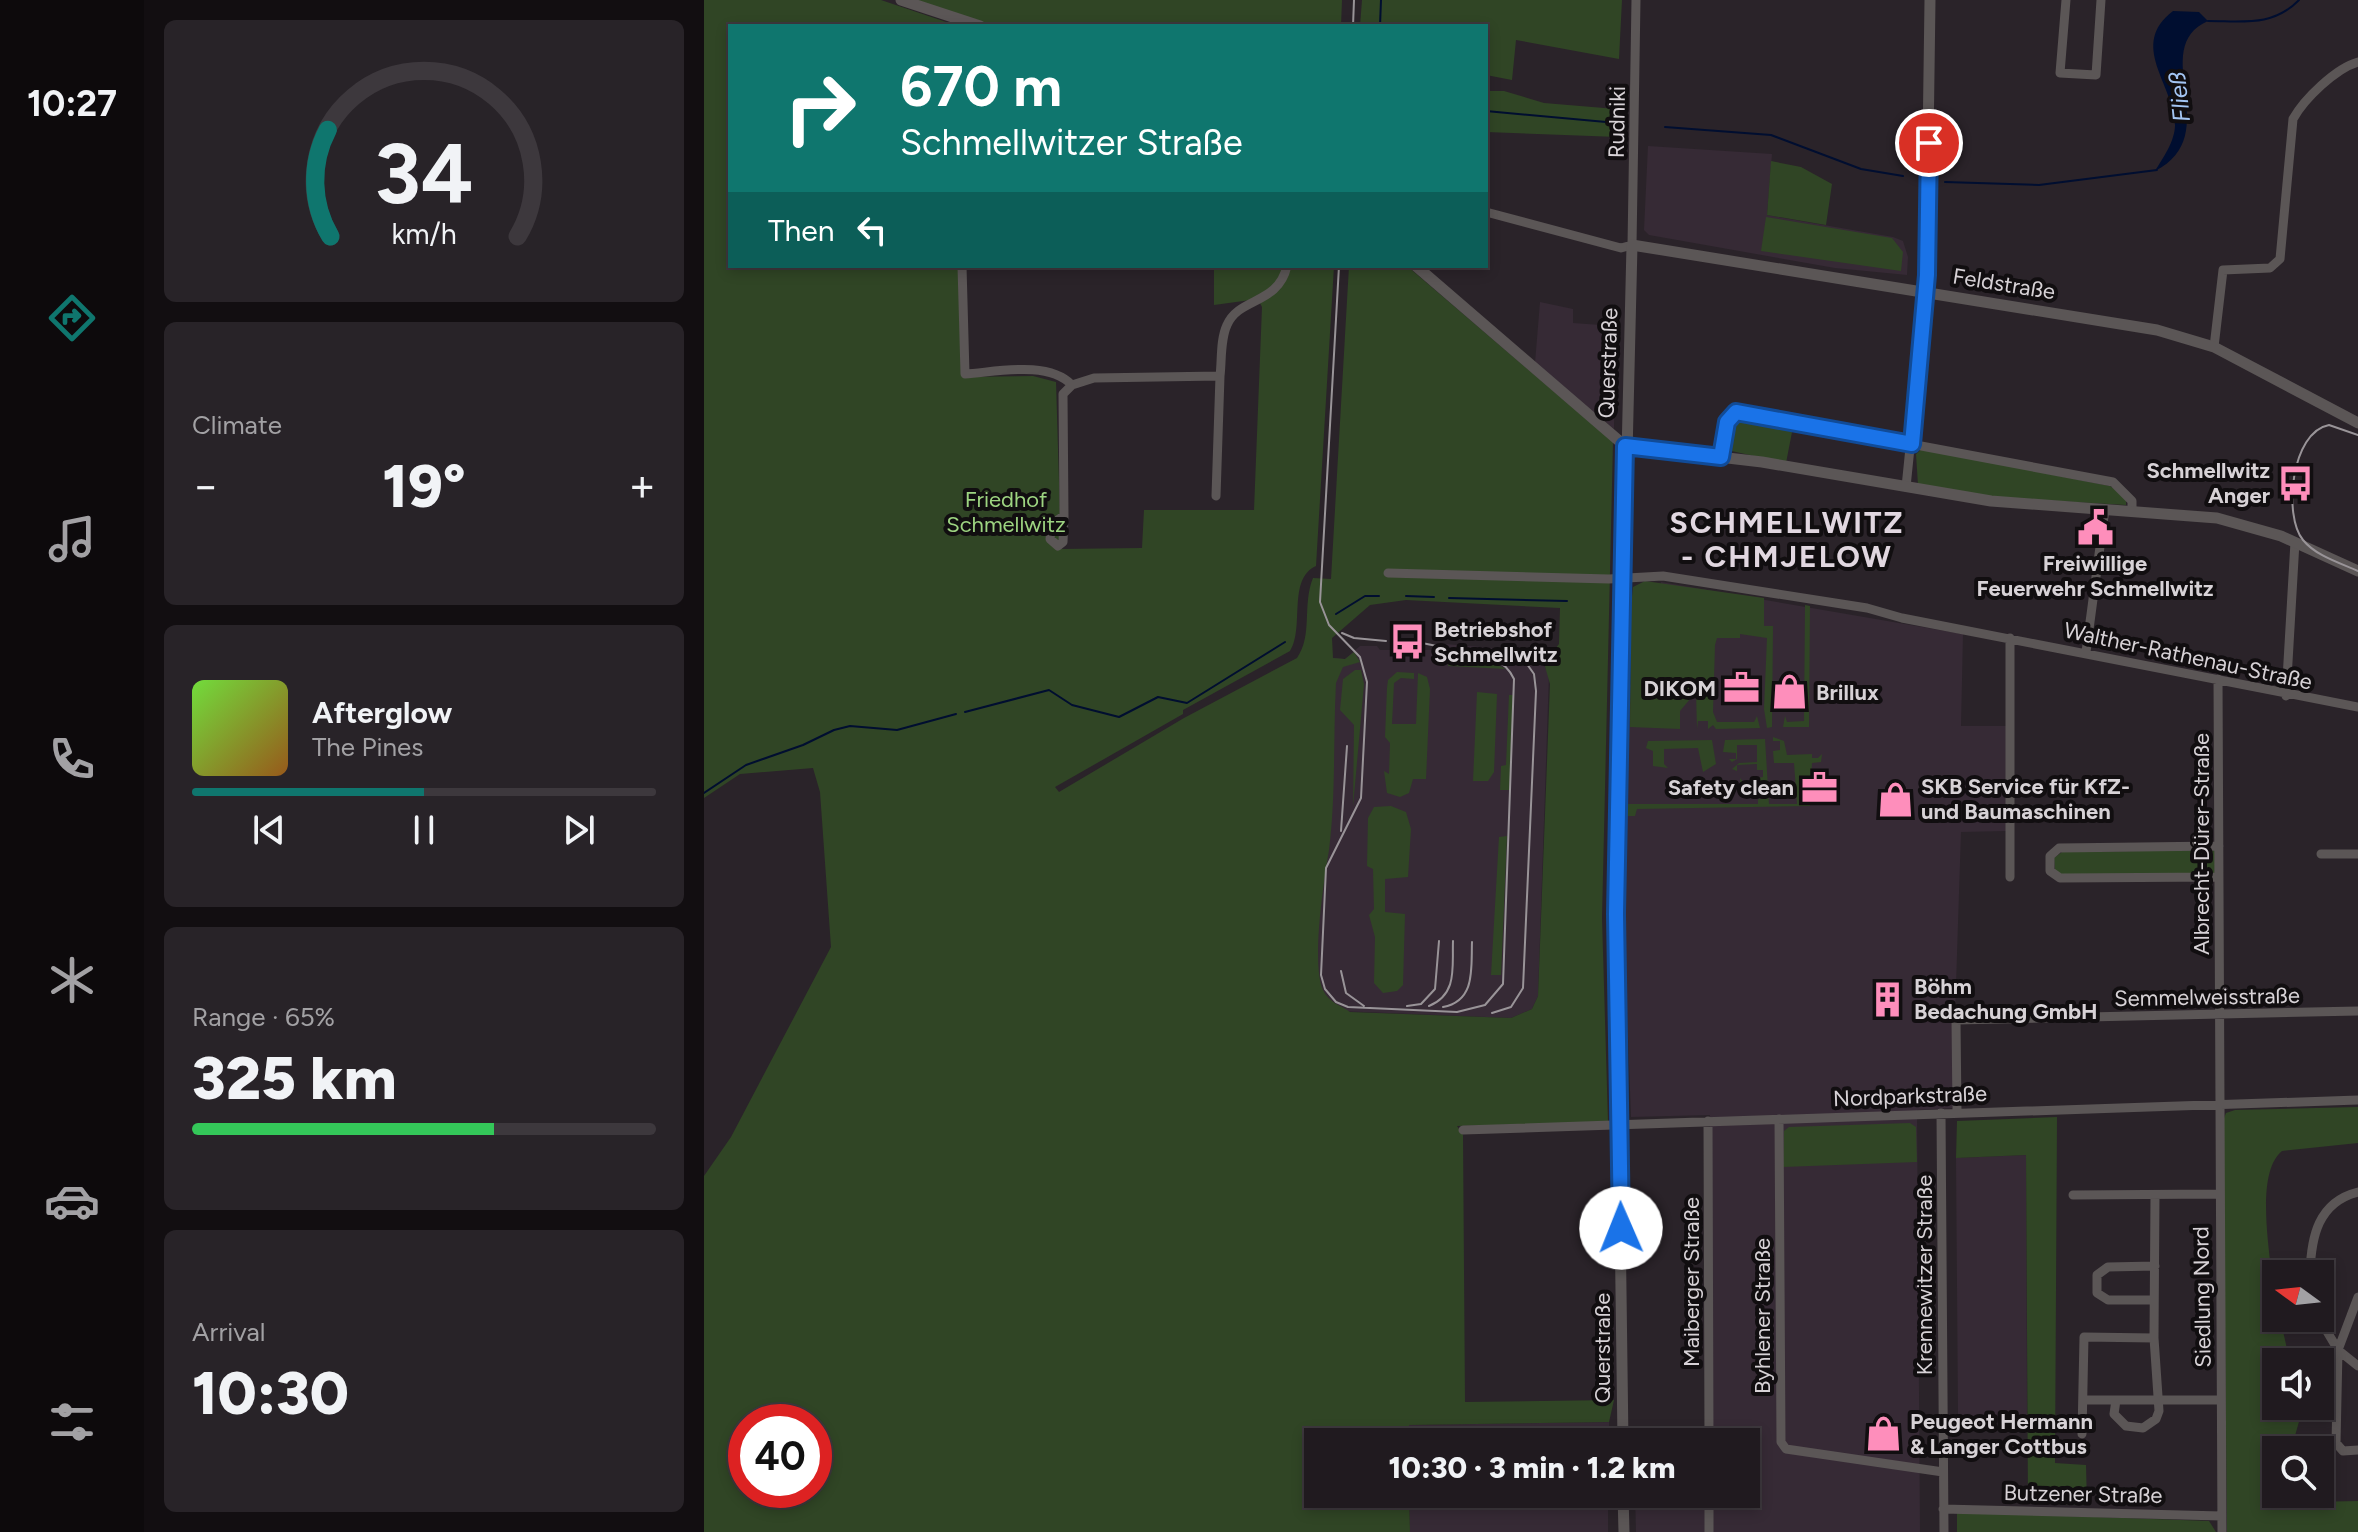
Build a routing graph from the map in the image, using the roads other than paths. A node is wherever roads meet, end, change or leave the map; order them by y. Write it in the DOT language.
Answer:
graph roads {
  1 [pos="901,0"];
  2 [pos="1636,0"];
  3 [pos="1930,0"];
  4 [pos="2066,0"];
  5 [pos="2101,0"];
  6 [pos="974,24"];
  7 [pos="2358,62"];
  8 [pos="1488,213"];
  9 [pos="1632,245"];
  10 [pos="962,268"];
  11 [pos="1287,268"];
  12 [pos="1418,268"];
  13 [pos="1926,291"];
  14 [pos="2214,347"];
  15 [pos="1220,376"];
  16 [pos="1072,385"];
  17 [pos="2358,423"];
  18 [pos="1912,444"];
  19 [pos="1625,446"];
  20 [pos="1721,457"];
  21 [pos="1906,487"];
  22 [pos="1216,496"];
  23 [pos="2105,509"];
  24 [pos="2132,510"];
  25 [pos="1064,516"];
  26 [pos="2295,542"];
  27 [pos="2358,571"];
  28 [pos="1388,573"];
  29 [pos="1622,578"];
  30 [pos="2010,638"];
  31 [pos="2086,652"];
  32 [pos="2218,679"];
  33 [pos="2286,696"];
  34 [pos="2358,707"];
  35 [pos="2219,846"];
  36 [pos="2321,854"];
  37 [pos="2358,854"];
  38 [pos="2010,877"];
  39 [pos="2219,877"];
  40 [pos="2358,1011"];
  41 [pos="2219,1014"];
  42 [pos="2358,1100"];
  43 [pos="2219,1104"];
  44 [pos="1957,1112"];
  45 [pos="1941,1113"];
  46 [pos="1779,1119"];
  47 [pos="1708,1121"];
  48 [pos="1620,1124"];
  49 [pos="1463,1130"];
  50 [pos="2358,1192"];
  51 [pos="2218,1194"];
  52 [pos="2073,1195"];
  53 [pos="2155,1195"];
  54 [pos="2311,1260"];
  55 [pos="2155,1266"];
  56 [pos="2358,1297"];
  57 [pos="2154,1300"];
  58 [pos="2327,1332"];
  59 [pos="2154,1338"];
  60 [pos="2338,1350"];
  61 [pos="2358,1366"];
  62 [pos="2083,1400"];
  63 [pos="2116,1400"];
  64 [pos="2156,1400"];
  65 [pos="2221,1400"];
  66 [pos="1623,1428"];
  67 [pos="1709,1428"];
  68 [pos="2082,1434"];
  69 [pos="2358,1450"];
  70 [pos="1943,1472"];
  71 [pos="1623,1508"];
  72 [pos="1709,1508"];
  73 [pos="1943,1509"];
  74 [pos="2222,1516"];
  75 [pos="1624,1532"];
  76 [pos="1709,1532"];
  77 [pos="1944,1532"];
  78 [pos="2222,1532"];
  1 -- 6 [label="street"];
  2 -- 9 [label="street, Rudniki"];
  3 -- 13 [label="street"];
  4 -- 5 [label="street"];
  7 -- 14 [label="street"];
  8 -- 9 [label="street, Feldstraße"];
  9 -- 13 [label="street, Feldstraße"];
  9 -- 19 [label="street, Querstraße"];
  10 -- 16 [label="street"];
  11 -- 15 [label="street"];
  12 -- 19 [label="street"];
  13 -- 14 [label="street, Feldstraße"];
  13 -- 18 [label="street"];
  14 -- 17 [label="street, Feldstraße"];
  15 -- 16 [label="street"];
  15 -- 22 [label="street"];
  16 -- 25 [label="street"];
  18 -- 20 [label="street"];
  18 -- 21 [label="street"];
  18 -- 24 [label="street"];
  19 -- 20 [label="street"];
  19 -- 29 [label="street, Querstraße"];
  20 -- 21 [label="street"];
  21 -- 23 [label="street"];
  23 -- 24 [label="street"];
  23 -- 31 [label="street"];
  24 -- 26 [label="street"];
  26 -- 27 [label="street"];
  26 -- 33 [label="street"];
  28 -- 29 [label="street, Walther-Rathenau-Straße"];
  29 -- 30 [label="street, Walther-Rathenau-Straße"];
  29 -- 48 [label="street, Querstraße"];
  30 -- 31 [label="street, Walther-Rathenau-Straße"];
  30 -- 38 [label="street"];
  31 -- 32 [label="street, Walther-Rathenau-Straße"];
  32 -- 33 [label="street, Walther-Rathenau-Straße"];
  32 -- 35 [label="street, Albrecht-Dürer-Straße"];
  33 -- 34 [label="street, Walther-Rathenau-Straße"];
  35 -- 39 [label="street, Albrecht-Dürer-Straße"];
  35 -- 39 [label="street"];
  36 -- 37 [label="street"];
  39 -- 41 [label="street, Albrecht-Dürer-Straße"];
  40 -- 41 [label="street, Semmelweisstraße"];
  41 -- 43 [label="street, Albrecht-Dürer-Straße"];
  41 -- 44 [label="street, Semmelweisstraße"];
  42 -- 43 [label="street, Nordparkstraße"];
  43 -- 44 [label="street, Nordparkstraße"];
  43 -- 51 [label="street, Siedlung Nord"];
  44 -- 45 [label="street, Nordparkstraße"];
  45 -- 46 [label="street, Nordparkstraße"];
  45 -- 70 [label="street, Krennewitzer Straße"];
  46 -- 47 [label="street, Nordparkstraße"];
  46 -- 70 [label="street, Byhlener Straße"];
  47 -- 48 [label="street, Nordparkstraße"];
  47 -- 67 [label="street, Maiberger Straße"];
  48 -- 49 [label="street, Nordparkstraße"];
  48 -- 66 [label="street, Querstraße"];
  50 -- 54 [label="street"];
  51 -- 53 [label="street, Siedlung Nord"];
  51 -- 65 [label="street, Siedlung Nord"];
  52 -- 53 [label="street, Siedlung Nord"];
  53 -- 55 [label="street, Siedlung Nord"];
  55 -- 57 [label="street, Siedlung Nord"];
  55 -- 57 [label="street"];
  56 -- 60 [label="street"];
  57 -- 59 [label="street, Siedlung Nord"];
  58 -- 60 [label="street"];
  59 -- 62 [label="street"];
  59 -- 64 [label="street, Siedlung Nord"];
  60 -- 61 [label="street"];
  60 -- 69 [label="street"];
  62 -- 63 [label="street, Siedlung Nord"];
  62 -- 68 [label="street"];
  63 -- 64 [label="street, Siedlung Nord"];
  63 -- 64 [label="street"];
  64 -- 65 [label="street, Siedlung Nord"];
  65 -- 74 [label="street, Siedlung Nord"];
  70 -- 73 [label="street, Krennewitzer Straße"];
  71 -- 75 [label="street"];
  72 -- 76 [label="street"];
  73 -- 74 [label="street, Butzener Straße"];
  73 -- 77 [label="street, Krennewitzer Straße"];
  74 -- 78 [label="street, Siedlung Nord"];
}
